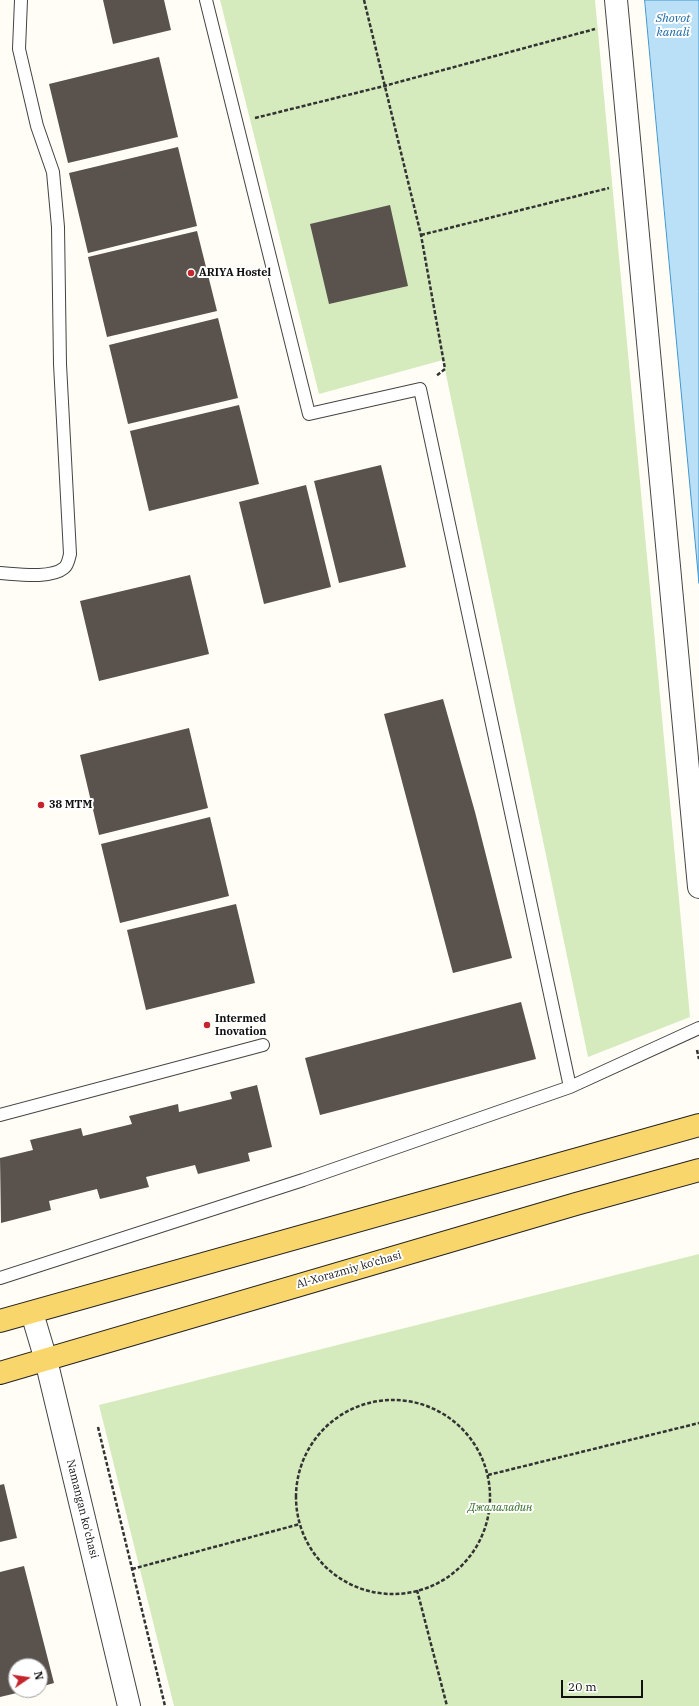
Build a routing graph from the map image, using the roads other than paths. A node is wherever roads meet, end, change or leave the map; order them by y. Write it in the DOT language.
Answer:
graph roads {
  1 [pos="21,0"];
  2 [pos="206,0"];
  3 [pos="616,0"];
  4 [pos="0,574"];
  5 [pos="699,887"];
  6 [pos="699,1028"];
  7 [pos="263,1045"];
  8 [pos="570,1087"];
  9 [pos="0,1115"];
  10 [pos="699,1125"];
  11 [pos="699,1170"];
  12 [pos="0,1278"];
  13 [pos="32,1313"];
  14 [pos="0,1322"];
  15 [pos="46,1360"];
  16 [pos="0,1372"];
  17 [pos="129,1706"];
  1 -- 4 [label="lane"];
  2 -- 8 [label="lane"];
  3 -- 5 [label="street"];
  6 -- 8 [label="lane"];
  7 -- 9 [label="lane"];
  8 -- 12 [label="lane"];
  10 -- 13 [label="main road"];
  11 -- 15 [label="main road, Al-Xorazmiy ko’chasi"];
  13 -- 14 [label="main road"];
  13 -- 15 [label="street, Namangan ko'chasi"];
  15 -- 16 [label="main road, Al-Xorazmiy ko’chasi"];
  15 -- 17 [label="street, Namangan ko'chasi"];
}
